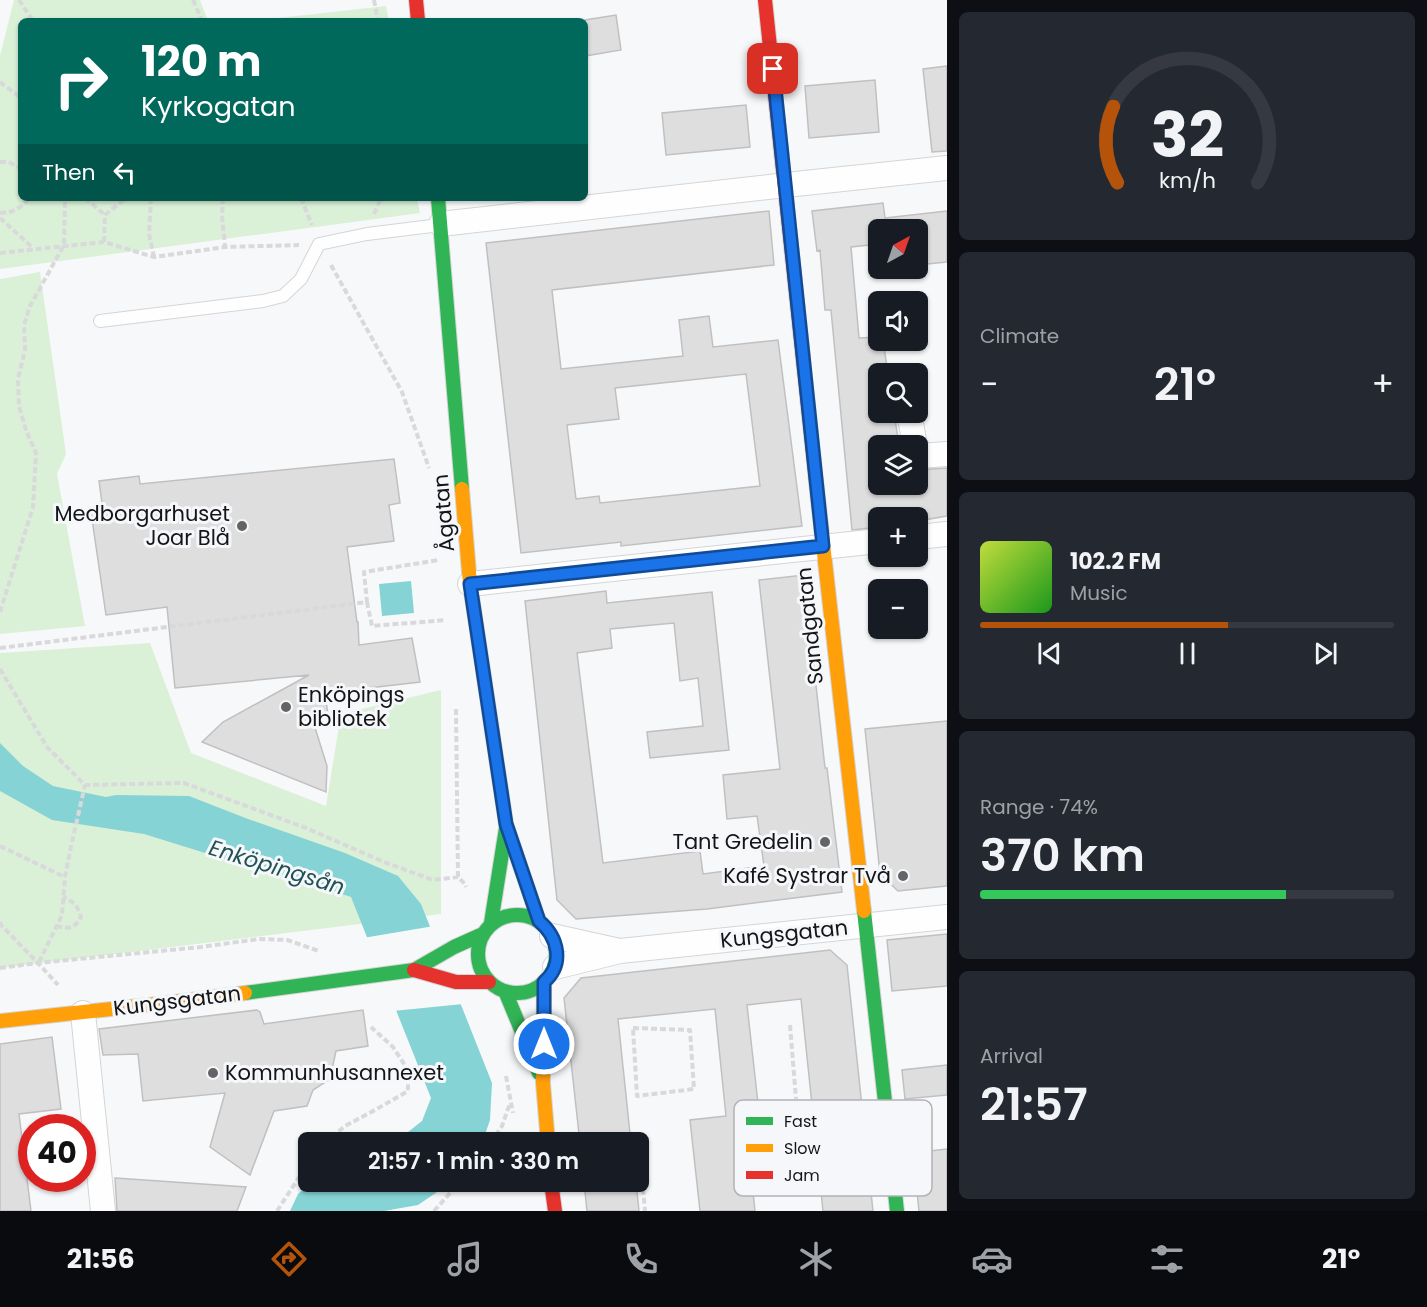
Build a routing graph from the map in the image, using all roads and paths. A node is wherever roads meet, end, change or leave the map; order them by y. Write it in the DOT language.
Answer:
graph roads {
  1 [pos="19,0"];
  2 [pos="194,0"];
  3 [pos="374,0"];
  4 [pos="416,0"];
  5 [pos="765,0"];
  6 [pos="31,18"];
  7 [pos="201,18"];
  8 [pos="377,18"];
  9 [pos="418,18"];
  10 [pos="0,82"];
  11 [pos="18,96"];
  12 [pos="0,162"];
  13 [pos="18,166"];
  14 [pos="947,168"];
  15 [pos="786,184"];
  16 [pos="26,201"];
  17 [pos="65,201"];
  18 [pos="88,201"];
  19 [pos="122,201"];
  20 [pos="151,201"];
  21 [pos="223,201"];
  22 [pos="302,201"];
  23 [pos="438,201"];
  24 [pos="0,213"];
  25 [pos="105,215"];
  26 [pos="0,219"];
  27 [pos="441,224"];
  28 [pos="104,242"];
  29 [pos="319,244"];
  30 [pos="64,245"];
  31 [pos="225,247"];
  32 [pos="33,248"];
  33 [pos="0,253"];
  34 [pos="154,257"];
  35 [pos="100,321"];
  36 [pos="947,454"];
  37 [pos="928,455"];
  38 [pos="429,468"];
  39 [pos="947,534"];
  40 [pos="928,536"];
  41 [pos="868,542"];
  42 [pos="823,546"];
  43 [pos="440,560"];
  44 [pos="470,584"];
  45 [pos="367,602"];
  46 [pos="0,612"];
  47 [pos="455,619"];
  48 [pos="0,648"];
  49 [pos="0,669"];
  50 [pos="456,701"];
  51 [pos="85,785"];
  52 [pos="506,824"];
  53 [pos="0,846"];
  54 [pos="65,877"];
  55 [pos="458,877"];
  56 [pos="467,892"];
  57 [pos="63,897"];
  58 [pos="947,917"];
  59 [pos="0,922"];
  60 [pos="56,926"];
  61 [pos="864,926"];
  62 [pos="487,928"];
  63 [pos="546,929"];
  64 [pos="326,951"];
  65 [pos="621,951"];
  66 [pos="38,963"];
  67 [pos="0,968"];
  68 [pos="414,970"];
  69 [pos="549,975"];
  70 [pos="489,982"];
  71 [pos="505,991"];
  72 [pos="83,1013"];
  73 [pos="0,1021"];
  74 [pos="790,1025"];
  75 [pos="371,1027"];
  76 [pos="633,1028"];
  77 [pos="504,1069"];
  78 [pos="543,1083"];
  79 [pos="511,1100"];
  80 [pos="796,1100"];
  81 [pos="884,1100"];
  82 [pos="514,1122"];
  83 [pos="338,1132"];
  84 [pos="498,1132"];
  85 [pos="547,1132"];
  86 [pos="298,1179"];
  87 [pos="451,1192"];
  88 [pos="552,1192"];
  89 [pos="643,1192"];
  90 [pos="895,1196"];
  91 [pos="103,1211"];
  92 [pos="277,1211"];
  93 [pos="434,1211"];
  94 [pos="555,1211"];
  95 [pos="645,1211"];
  96 [pos="897,1211"];
  1 -- 6 [label="path"];
  2 -- 7 [label="path"];
  3 -- 8 [label="path"];
  4 -- 9 [label="street"];
  5 -- 15 [label="street, Sandgatan"];
  10 -- 11 [label="path"];
  12 -- 13 [label="path"];
  14 -- 15 [label="street"];
  15 -- 27 [label="street"];
  15 -- 42 [label="street, Sandgatan"];
  16 -- 24 [label="path"];
  17 -- 30 [label="path"];
  18 -- 25 [label="path"];
  19 -- 25 [label="path"];
  20 -- 34 [label="path"];
  21 -- 31 [label="path"];
  22 -- 29 [label="path"];
  23 -- 27 [label="street, Ågatan"];
  25 -- 28 [label="path"];
  26 -- 32 [label="path"];
  27 -- 29 [label="lane"];
  27 -- 44 [label="street, Ågatan"];
  28 -- 30 [label="path"];
  28 -- 34 [label="path"];
  29 -- 31 [label="path"];
  29 -- 35 [label="lane"];
  29 -- 38 [label="path"];
  30 -- 32 [label="path"];
  30 -- 46 [label="path"];
  31 -- 34 [label="path"];
  32 -- 33 [label="path"];
  36 -- 37 [label="street"];
  39 -- 40 [label="street"];
  41 -- 42 [label="street"];
  42 -- 44 [label="street"];
  42 -- 61 [label="street, Sandgatan"];
  43 -- 45 [label="path"];
  44 -- 52 [label="street, Ågatan"];
  45 -- 47 [label="path"];
  45 -- 48 [label="path"];
  49 -- 51 [label="path"];
  50 -- 55 [label="path"];
  51 -- 54 [label="path"];
  51 -- 55 [label="path"];
  52 -- 62 [label="street, Ågatan"];
  52 -- 63 [label="street, Ågatan"];
  53 -- 54 [label="path"];
  54 -- 57 [label="path"];
  55 -- 56 [label="path"];
  57 -- 60 [label="path"];
  57 -- 60 [label="path"];
  58 -- 61 [label="street, Kungsgatan"];
  59 -- 66 [label="path"];
  60 -- 66 [label="path"];
  61 -- 65 [label="street, Kungsgatan"];
  61 -- 81 [label="street, Sandgatan"];
  62 -- 63 [label="street"];
  62 -- 68 [label="street"];
  62 -- 70 [label="street, Ågatan"];
  63 -- 65 [label="street, Kungsgatan"];
  63 -- 69 [label="street, Ågatan"];
  64 -- 66 [label="path"];
  65 -- 69 [label="street, Kungsgatan"];
  66 -- 67 [label="path"];
  66 -- 72 [label="path"];
  68 -- 70 [label="street"];
  68 -- 72 [label="street, Kungsgatan"];
  69 -- 71 [label="street"];
  69 -- 78 [label="street, Ågatan"];
  70 -- 71 [label="street"];
  71 -- 78 [label="street, Ågatan"];
  72 -- 73 [label="street, Kungsgatan"];
  72 -- 91 [label="street"];
  74 -- 80 [label="path"];
  75 -- 83 [label="path"];
  76 -- 76 [label="path"];
  77 -- 79 [label="path"];
  78 -- 85 [label="street, Ågatan"];
  79 -- 82 [label="path"];
  79 -- 84 [label="path"];
  86 -- 92 [label="path"];
  87 -- 93 [label="path"];
  88 -- 94 [label="street"];
  89 -- 95 [label="path"];
  90 -- 96 [label="street, Sandgatan"];
}
